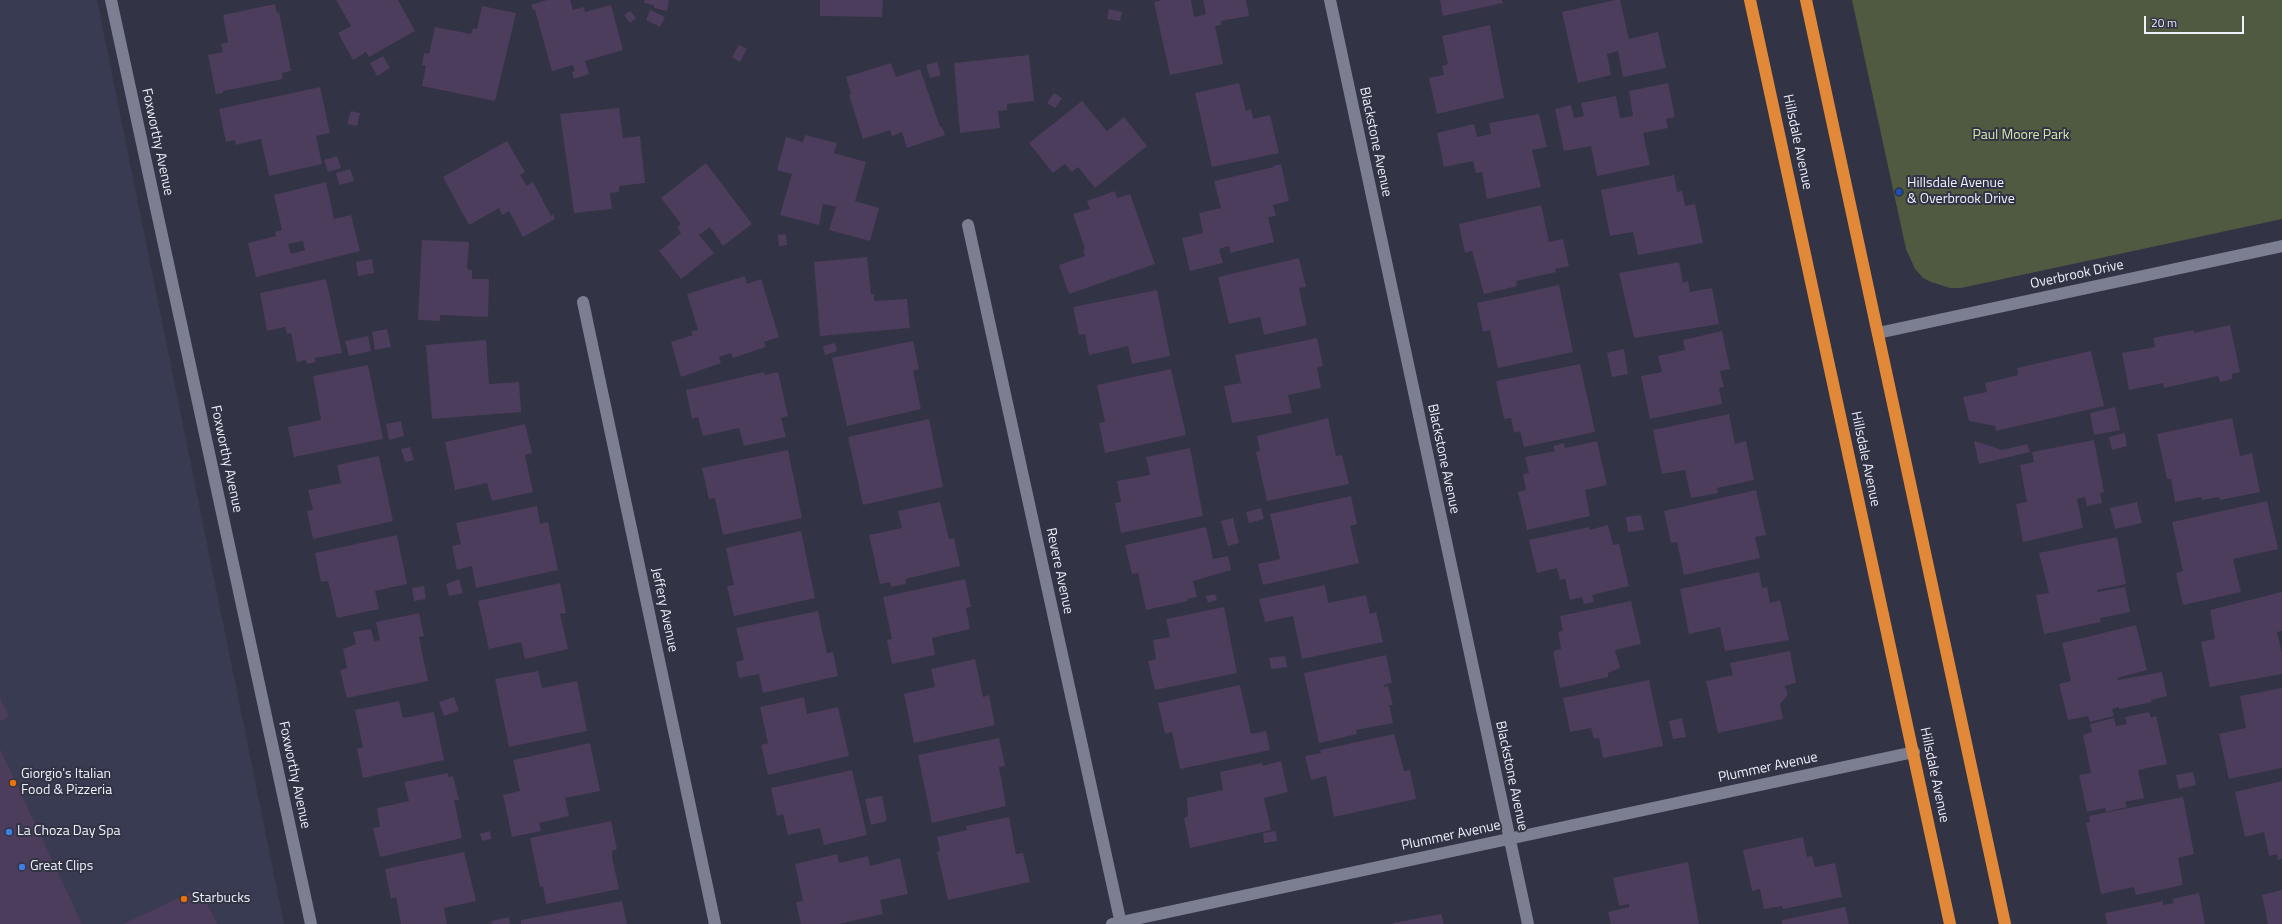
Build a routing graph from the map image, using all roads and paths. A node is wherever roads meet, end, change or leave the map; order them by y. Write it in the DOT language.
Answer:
graph roads {
  1 [pos="111,0"];
  2 [pos="1330,0"];
  3 [pos="1750,0"];
  4 [pos="1806,0"];
  5 [pos="968,225"];
  6 [pos="2282,246"];
  7 [pos="583,302"];
  8 [pos="1878,333"];
  9 [pos="1914,752"];
  10 [pos="1509,838"];
  11 [pos="1118,923"];
  12 [pos="311,924"];
  13 [pos="715,924"];
  14 [pos="1528,924"];
  15 [pos="1950,924"];
  16 [pos="2005,924"];
  1 -- 12 [label="street, Foxworthy Avenue"];
  2 -- 10 [label="street, Blackstone Avenue"];
  3 -- 9 [label="highway, Hillsdale Avenue"];
  4 -- 8 [label="highway"];
  5 -- 11 [label="street, Revere Avenue"];
  6 -- 8 [label="street, Overbrook Drive"];
  7 -- 13 [label="street, Jeffery Avenue"];
  8 -- 16 [label="highway"];
  9 -- 10 [label="street, Plummer Avenue"];
  9 -- 15 [label="highway, Hillsdale Avenue"];
  10 -- 11 [label="street, Plummer Avenue"];
  10 -- 14 [label="street, Blackstone Avenue"];
}
